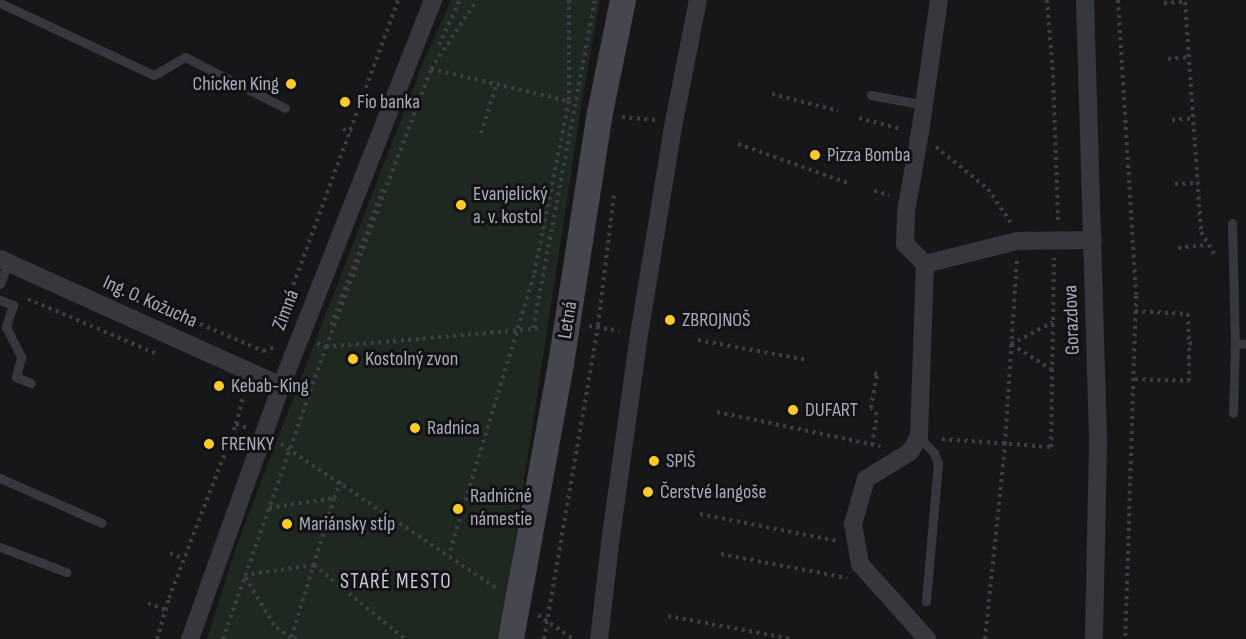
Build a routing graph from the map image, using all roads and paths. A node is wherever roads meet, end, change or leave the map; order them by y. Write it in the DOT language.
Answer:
graph roads {
  1 [pos="398,0"];
  2 [pos="433,0"];
  3 [pos="460,0"];
  4 [pos="477,0"];
  5 [pos="595,0"];
  6 [pos="623,0"];
  7 [pos="698,0"];
  8 [pos="939,0"];
  9 [pos="1047,0"];
  10 [pos="1085,0"];
  11 [pos="1118,0"];
  12 [pos="1185,1"];
  13 [pos="0,3"];
  14 [pos="1164,3"];
  15 [pos="1190,57"];
  16 [pos="1168,59"];
  17 [pos="430,69"];
  18 [pos="496,86"];
  19 [pos="772,94"];
  20 [pos="871,95"];
  21 [pos="925,105"];
  22 [pos="625,107"];
  23 [pos="285,108"];
  24 [pos="838,111"];
  25 [pos="859,118"];
  26 [pos="1193,118"];
  27 [pos="1172,120"];
  28 [pos="343,129"];
  29 [pos="622,129"];
  30 [pos="351,132"];
  31 [pos="481,133"];
  32 [pos="920,134"];
  33 [pos="738,144"];
  34 [pos="848,183"];
  35 [pos="1196,183"];
  36 [pos="1175,184"];
  37 [pos="615,187"];
  38 [pos="1232,222"];
  39 [pos="1057,239"];
  40 [pos="1093,240"];
  41 [pos="1017,241"];
  42 [pos="1208,245"];
  43 [pos="1178,248"];
  44 [pos="4,261"];
  45 [pos="925,264"];
  46 [pos="1234,283"];
  47 [pos="0,284"];
  48 [pos="19,295"];
  49 [pos="0,300"];
  50 [pos="1135,311"];
  51 [pos="1053,322"];
  52 [pos="598,325"];
  53 [pos="567,327"];
  54 [pos="283,330"];
  55 [pos="518,330"];
  56 [pos="639,335"];
  57 [pos="280,338"];
  58 [pos="698,340"];
  59 [pos="1236,343"];
  60 [pos="1011,344"];
  61 [pos="1246,344"];
  62 [pos="324,346"];
  63 [pos="144,349"];
  64 [pos="263,351"];
  65 [pos="807,360"];
  66 [pos="1053,370"];
  67 [pos="873,373"];
  68 [pos="1135,379"];
  69 [pos="31,382"];
  70 [pos="280,386"];
  71 [pos="246,387"];
  72 [pos="717,412"];
  73 [pos="1233,413"];
  74 [pos="262,435"];
  75 [pos="919,437"];
  76 [pos="856,441"];
  77 [pos="1005,444"];
  78 [pos="872,445"];
  79 [pos="290,448"];
  80 [pos="0,478"];
  81 [pos="341,482"];
  82 [pos="334,498"];
  83 [pos="269,508"];
  84 [pos="700,514"];
  85 [pos="102,523"];
  86 [pos="814,536"];
  87 [pos="0,547"];
  88 [pos="170,553"];
  89 [pos="721,554"];
  90 [pos="449,555"];
  91 [pos="184,559"];
  92 [pos="314,565"];
  93 [pos="66,572"];
  94 [pos="244,575"];
  95 [pos="830,575"];
  96 [pos="926,601"];
  97 [pos="148,603"];
  98 [pos="518,603"];
  99 [pos="165,610"];
  100 [pos="668,616"];
  101 [pos="546,620"];
  102 [pos="157,639"];
  103 [pos="190,639"];
  104 [pos="223,639"];
  105 [pos="291,639"];
  106 [pos="297,639"];
  107 [pos="405,639"];
  108 [pos="511,639"];
  109 [pos="544,639"];
  110 [pos="573,639"];
  111 [pos="599,639"];
  112 [pos="792,639"];
  113 [pos="927,639"];
  114 [pos="986,639"];
  115 [pos="1094,639"];
  116 [pos="1125,639"];
  1 -- 30 [label="path"];
  2 -- 70 [label="street, Zimná"];
  3 -- 17 [label="path"];
  4 -- 17 [label="path"];
  5 -- 55 [label="path"];
  6 -- 53 [label="street, Letná"];
  7 -- 56 [label="street"];
  8 -- 21 [label="street"];
  9 -- 39 [label="path"];
  10 -- 40 [label="street, Gorazdova"];
  11 -- 50 [label="path"];
  12 -- 14 [label="path"];
  12 -- 15 [label="path"];
  13 -- 23 [label="lane"];
  15 -- 16 [label="path"];
  15 -- 26 [label="path"];
  17 -- 18 [label="path"];
  17 -- 62 [label="path"];
  18 -- 31 [label="path"];
  18 -- 55 [label="path"];
  19 -- 24 [label="path"];
  20 -- 21 [label="lane"];
  21 -- 32 [label="street"];
  22 -- 29 [label="path"];
  25 -- 32 [label="path"];
  26 -- 27 [label="path"];
  26 -- 35 [label="path"];
  28 -- 30 [label="path"];
  30 -- 54 [label="path"];
  32 -- 41 [label="path"];
  32 -- 45 [label="street"];
  33 -- 34 [label="path"];
  35 -- 36 [label="path"];
  35 -- 42 [label="path"];
  37 -- 52 [label="path"];
  38 -- 46 [label="lane"];
  39 -- 40 [label="street"];
  39 -- 41 [label="street"];
  39 -- 51 [label="path"];
  40 -- 115 [label="street, Gorazdova"];
  41 -- 45 [label="street"];
  41 -- 60 [label="path"];
  42 -- 43 [label="path"];
  42 -- 46 [label="path"];
  44 -- 47 [label="lane"];
  44 -- 70 [label="street, Ing. O. Kožucha"];
  45 -- 75 [label="street"];
  46 -- 59 [label="lane"];
  48 -- 63 [label="path"];
  49 -- 69 [label="lane"];
  50 -- 68 [label="path"];
  50 -- 68 [label="path"];
  51 -- 60 [label="path"];
  51 -- 66 [label="path"];
  52 -- 53 [label="path"];
  52 -- 56 [label="path"];
  52 -- 101 [label="path"];
  53 -- 98 [label="street, Letná"];
  55 -- 62 [label="path"];
  55 -- 90 [label="path"];
  56 -- 111 [label="street"];
  57 -- 64 [label="path"];
  58 -- 65 [label="path"];
  59 -- 61 [label="lane"];
  59 -- 73 [label="lane"];
  60 -- 66 [label="path"];
  60 -- 77 [label="path"];
  62 -- 79 [label="path"];
  66 -- 77 [label="path"];
  67 -- 78 [label="path"];
  68 -- 116 [label="path"];
  70 -- 74 [label="street, Zimná"];
  71 -- 91 [label="path"];
  72 -- 76 [label="path"];
  74 -- 79 [label="path"];
  74 -- 103 [label="street, Zimná"];
  75 -- 77 [label="path"];
  75 -- 96 [label="lane"];
  75 -- 113 [label="street"];
  77 -- 114 [label="path"];
  79 -- 81 [label="path"];
  79 -- 83 [label="path"];
  80 -- 85 [label="lane"];
  81 -- 82 [label="path"];
  81 -- 90 [label="path"];
  82 -- 83 [label="path"];
  82 -- 92 [label="path"];
  83 -- 94 [label="path"];
  84 -- 86 [label="path"];
  87 -- 93 [label="lane"];
  88 -- 91 [label="path"];
  89 -- 95 [label="path"];
  90 -- 98 [label="path"];
  91 -- 99 [label="path"];
  92 -- 94 [label="path"];
  92 -- 105 [label="path"];
  92 -- 107 [label="path"];
  94 -- 104 [label="path"];
  94 -- 105 [label="path"];
  97 -- 99 [label="path"];
  98 -- 101 [label="path"];
  98 -- 108 [label="street, Letná"];
  99 -- 102 [label="path"];
  100 -- 112 [label="path"];
  101 -- 109 [label="path"];
  101 -- 110 [label="path"];
  105 -- 106 [label="path"];
}
